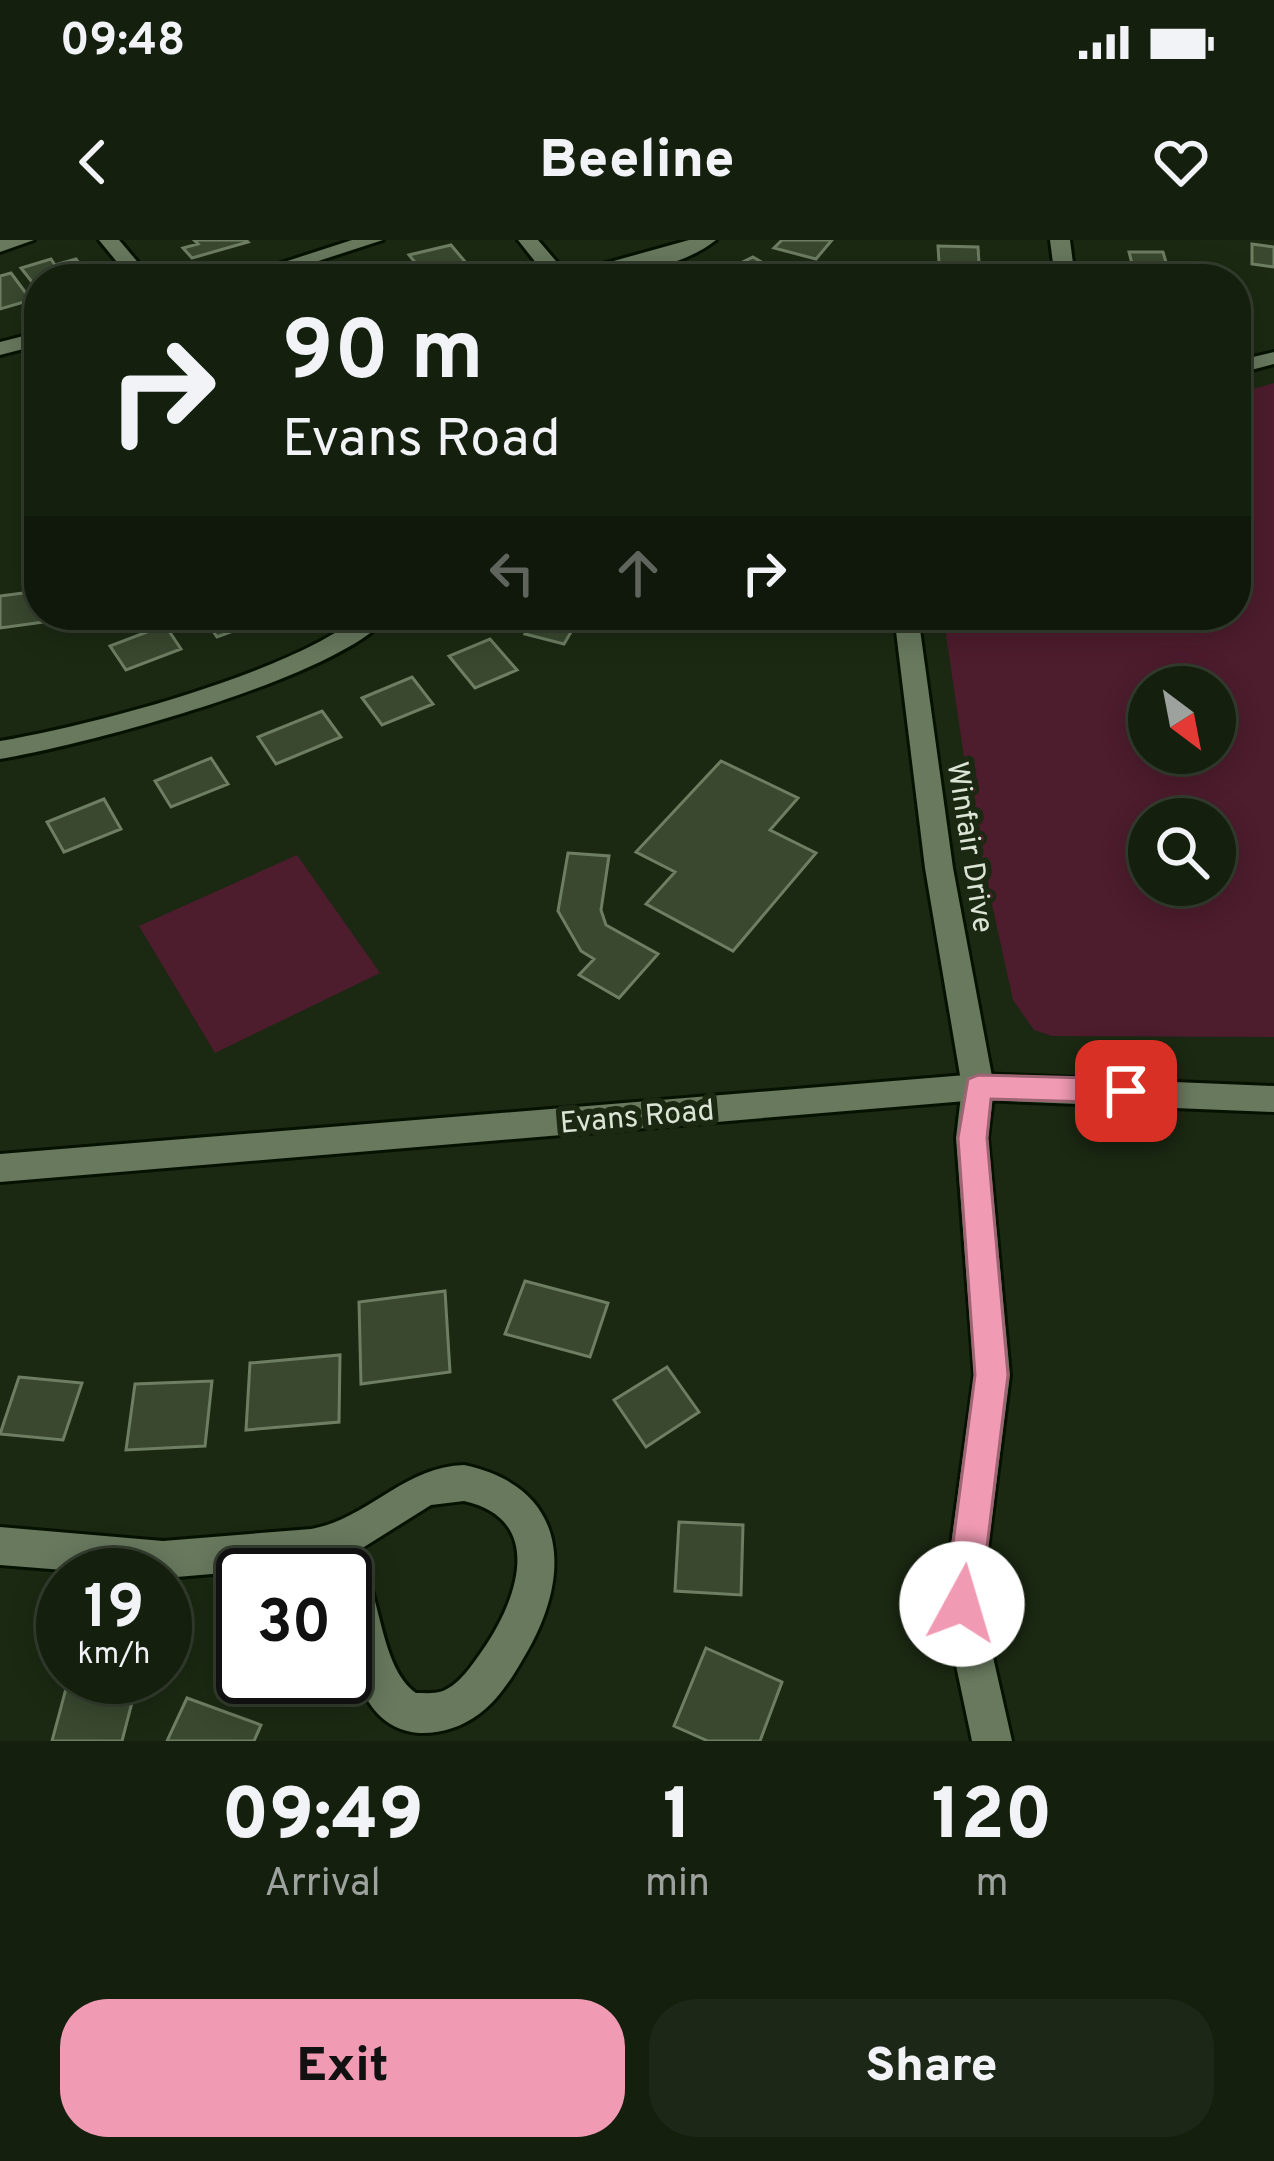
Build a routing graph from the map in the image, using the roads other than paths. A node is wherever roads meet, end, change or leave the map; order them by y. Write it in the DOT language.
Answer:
graph roads {
  1 [pos="24,240"];
  2 [pos="109,240"];
  3 [pos="373,240"];
  4 [pos="528,240"];
  5 [pos="706,240"];
  6 [pos="0,246"];
  7 [pos="129,264"];
  8 [pos="292,264"];
  9 [pos="548,264"];
  10 [pos="633,264"];
  11 [pos="359,630"];
  12 [pos="908,630"];
  13 [pos="0,750"];
  14 [pos="978,1087"];
  15 [pos="1274,1099"];
  16 [pos="0,1168"];
  17 [pos="328,1545"];
  18 [pos="0,1546"];
  19 [pos="992,1741"];
  1 -- 6 [label="street"];
  2 -- 7 [label="street"];
  3 -- 8 [label="street"];
  4 -- 9 [label="street"];
  5 -- 10 [label="street"];
  11 -- 13 [label="street"];
  12 -- 14 [label="street, Winfair Drive"];
  14 -- 15 [label="street, Evans Road"];
  14 -- 16 [label="street, Evans Road"];
  14 -- 19 [label="street, Winfair Drive"];
  17 -- 17 [label="street"];
  17 -- 18 [label="street"];
}
